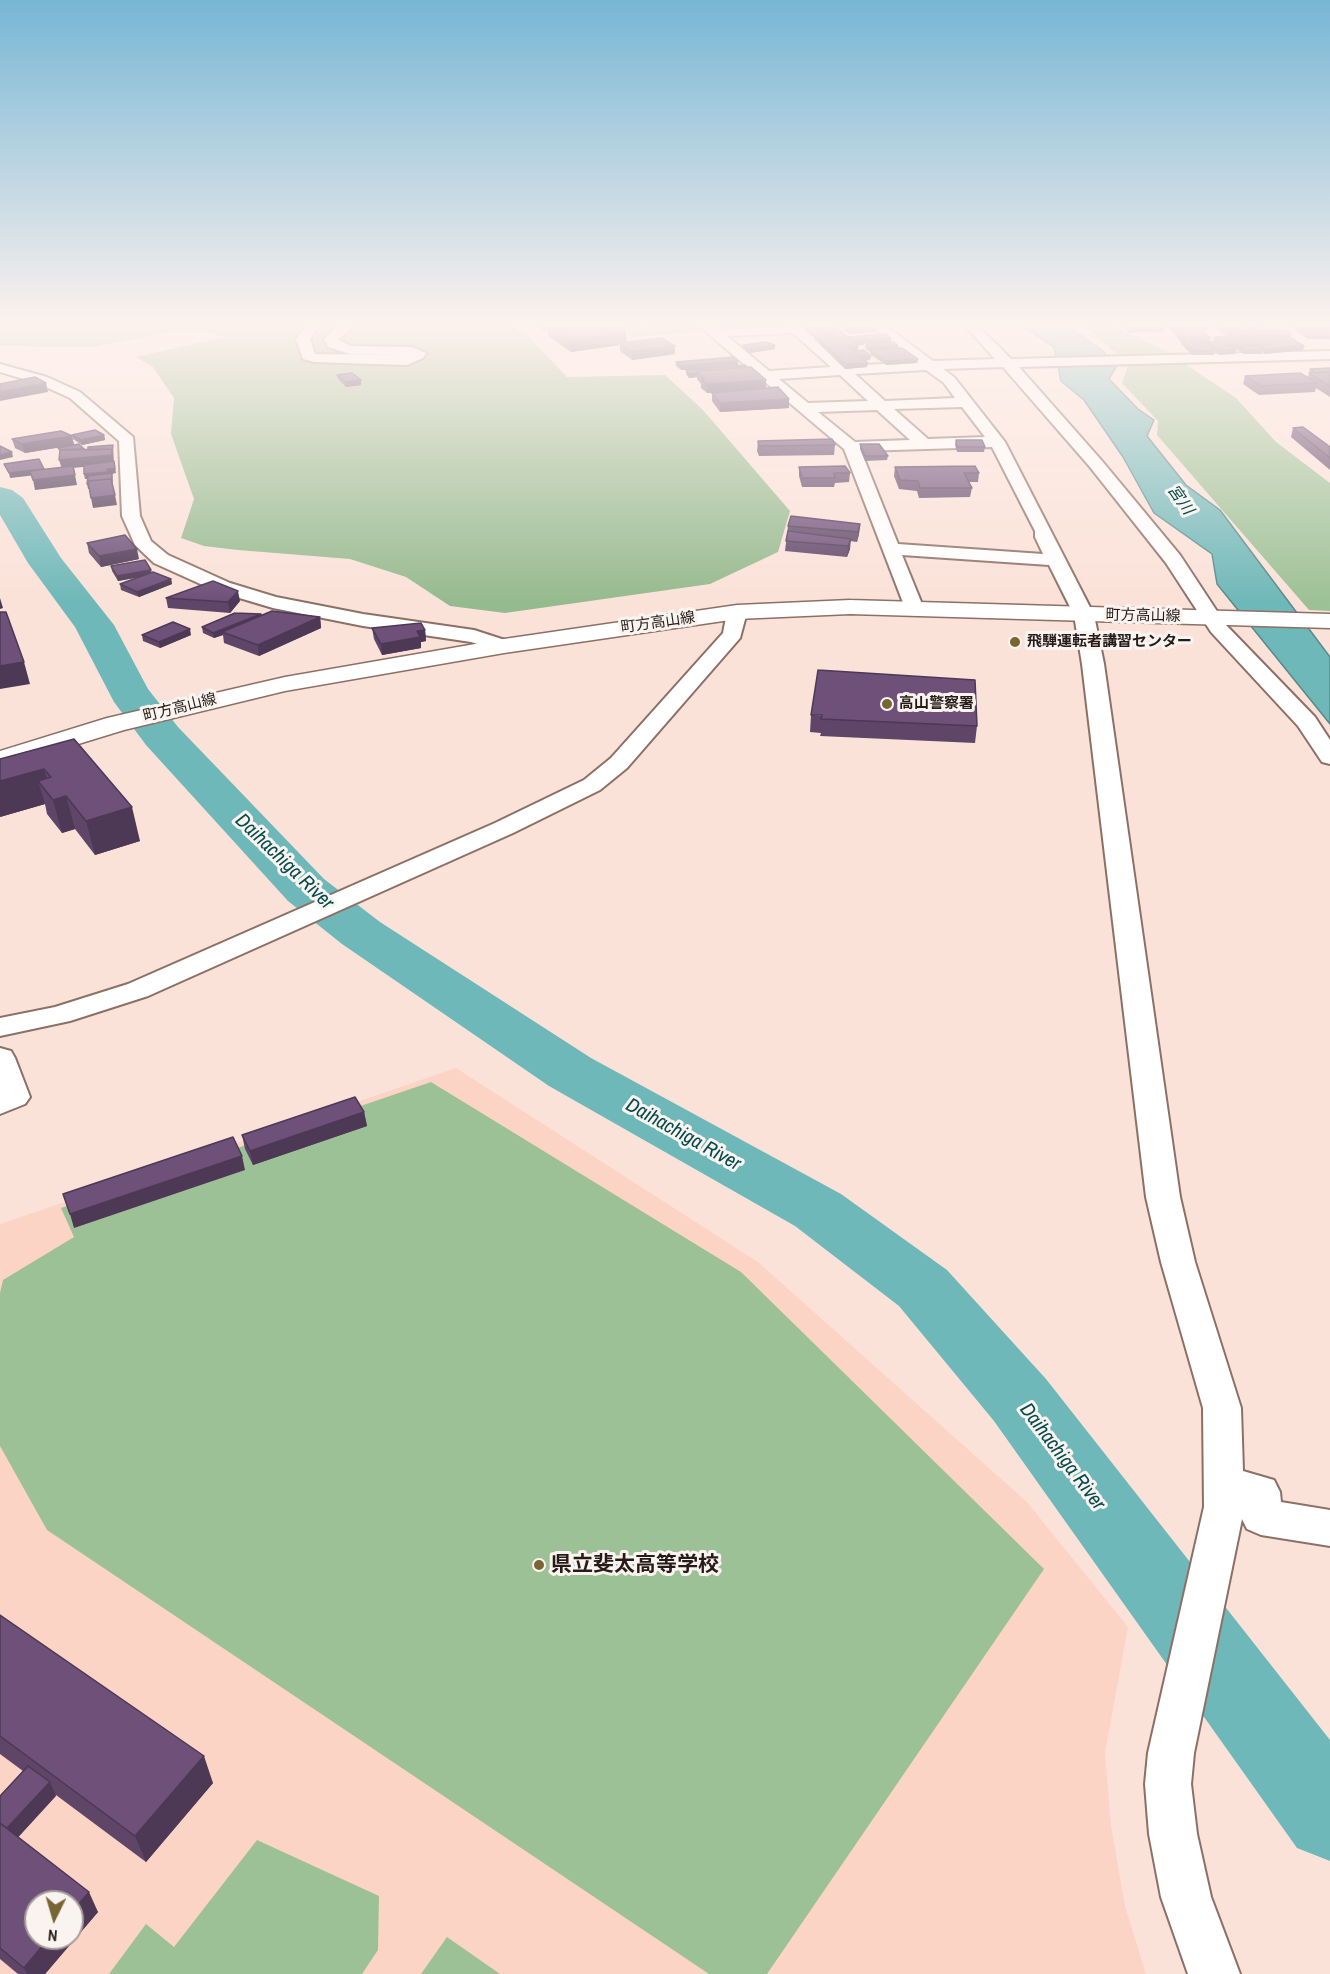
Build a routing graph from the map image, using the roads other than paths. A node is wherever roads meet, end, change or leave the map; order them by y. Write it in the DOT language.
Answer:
graph roads {
  1 [pos="102,418"];
  2 [pos="815,418"];
  3 [pos="895,418"];
  4 [pos="979,418"];
  5 [pos="1058,418"];
  6 [pos="997,442"];
  7 [pos="924,444"];
  8 [pos="850,447"];
  9 [pos="891,549"];
  10 [pos="1057,560"];
  11 [pos="914,609"];
  12 [pos="737,612"];
  13 [pos="1084,615"];
  14 [pos="1217,618"];
  15 [pos="1330,621"];
  16 [pos="504,646"];
  17 [pos="1330,758"];
  18 [pos="0,760"];
  19 [pos="1,1030"];
  20 [pos="0,1058"];
  21 [pos="0,1104"];
  22 [pos="1224,1496"];
  23 [pos="1330,1528"];
  24 [pos="1214,1974"];
  1 -- 16 [label="street"];
  2 -- 8 [label="street"];
  3 -- 7 [label="street"];
  4 -- 6 [label="street"];
  5 -- 14 [label="street"];
  6 -- 7 [label="street"];
  6 -- 10 [label="street"];
  7 -- 8 [label="street"];
  8 -- 9 [label="street"];
  9 -- 10 [label="street"];
  9 -- 11 [label="street"];
  10 -- 13 [label="street"];
  11 -- 12 [label="main road, 町方高山線"];
  11 -- 13 [label="main road, 町方高山線"];
  12 -- 16 [label="main road, 町方高山線"];
  12 -- 19 [label="street"];
  13 -- 14 [label="main road, 町方高山線"];
  13 -- 22 [label="street"];
  14 -- 15 [label="main road, 町方高山線"];
  14 -- 17 [label="street"];
  16 -- 18 [label="main road, 町方高山線"];
  20 -- 21 [label="street"];
  22 -- 23 [label="street"];
  22 -- 24 [label="street"];
}
